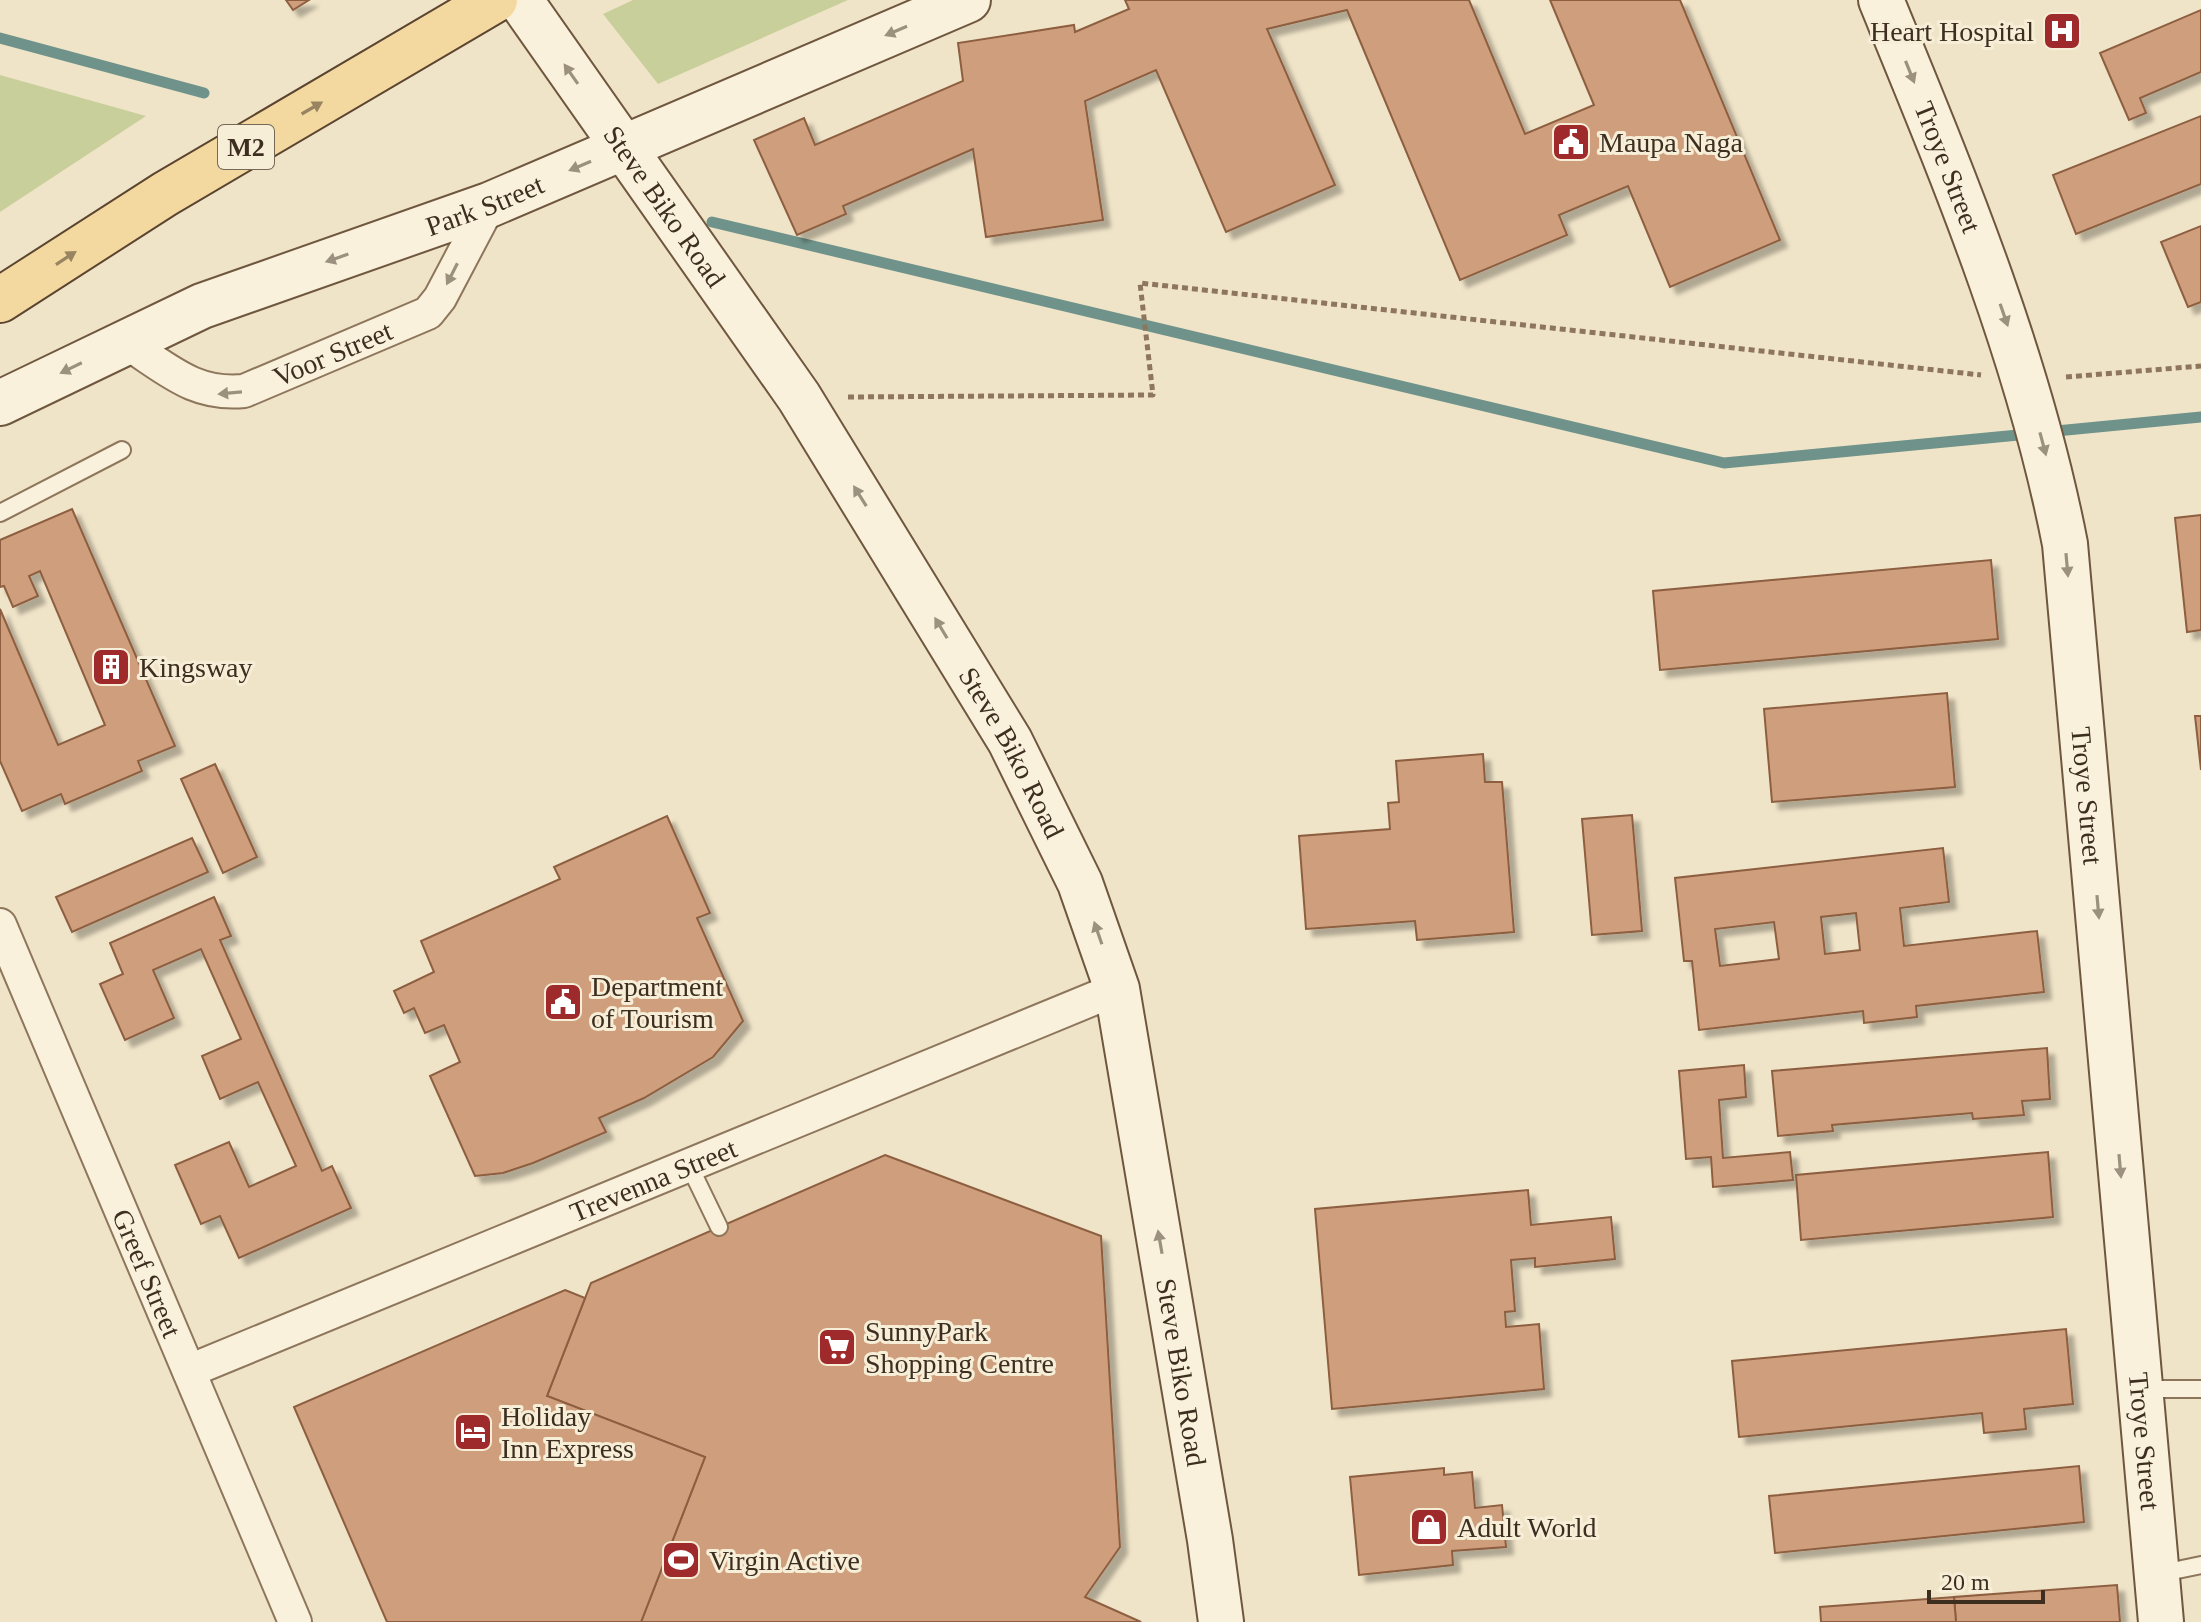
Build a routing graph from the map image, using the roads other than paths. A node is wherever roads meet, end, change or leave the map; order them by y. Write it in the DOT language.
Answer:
graph roads {
  1 [pos="495,0"];
  2 [pos="520,0"];
  3 [pos="968,0"];
  4 [pos="1881,0"];
  5 [pos="623,148"];
  6 [pos="489,205"];
  7 [pos="0,300"];
  8 [pos="125,342"];
  9 [pos="0,403"];
  10 [pos="122,450"];
  11 [pos="0,513"];
  12 [pos="0,925"];
  13 [pos="1117,989"];
  14 [pos="689,1165"];
  15 [pos="719,1227"];
  16 [pos="189,1371"];
  17 [pos="2140,1389"];
  18 [pos="2201,1389"];
  19 [pos="2201,1565"];
  20 [pos="2156,1574"];
  21 [pos="295,1622"];
  22 [pos="1221,1622"];
  23 [pos="2161,1622"];
  7 -- 1 [label="main road, M2, one-way"];
  5 -- 2 [label="main road, Steve Biko Road, one-way"];
  3 -- 5 [label="main road, Park Street, one-way"];
  4 -- 17 [label="main road, Troye Street, one-way"];
  5 -- 6 [label="main road, Park Street, one-way"];
  13 -- 5 [label="main road, Steve Biko Road, one-way"];
  6 -- 8 [label="main road, Park Street, one-way"];
  6 -- 8 [label="street, Voor Street, one-way"];
  8 -- 9 [label="main road, Park Street, one-way"];
  10 -- 11 [label="lane"];
  12 -- 16 [label="street, Greef Street"];
  13 -- 14 [label="street, Trevenna Street"];
  22 -- 13 [label="main road, Steve Biko Road, one-way"];
  14 -- 15 [label="lane"];
  14 -- 16 [label="street, Trevenna Street"];
  16 -- 21 [label="street, Greef Street"];
  17 -- 18 [label="lane"];
  17 -- 20 [label="main road, Troye Street"];
  19 -- 20 [label="lane"];
  20 -- 23 [label="main road, Troye Street"];
}
